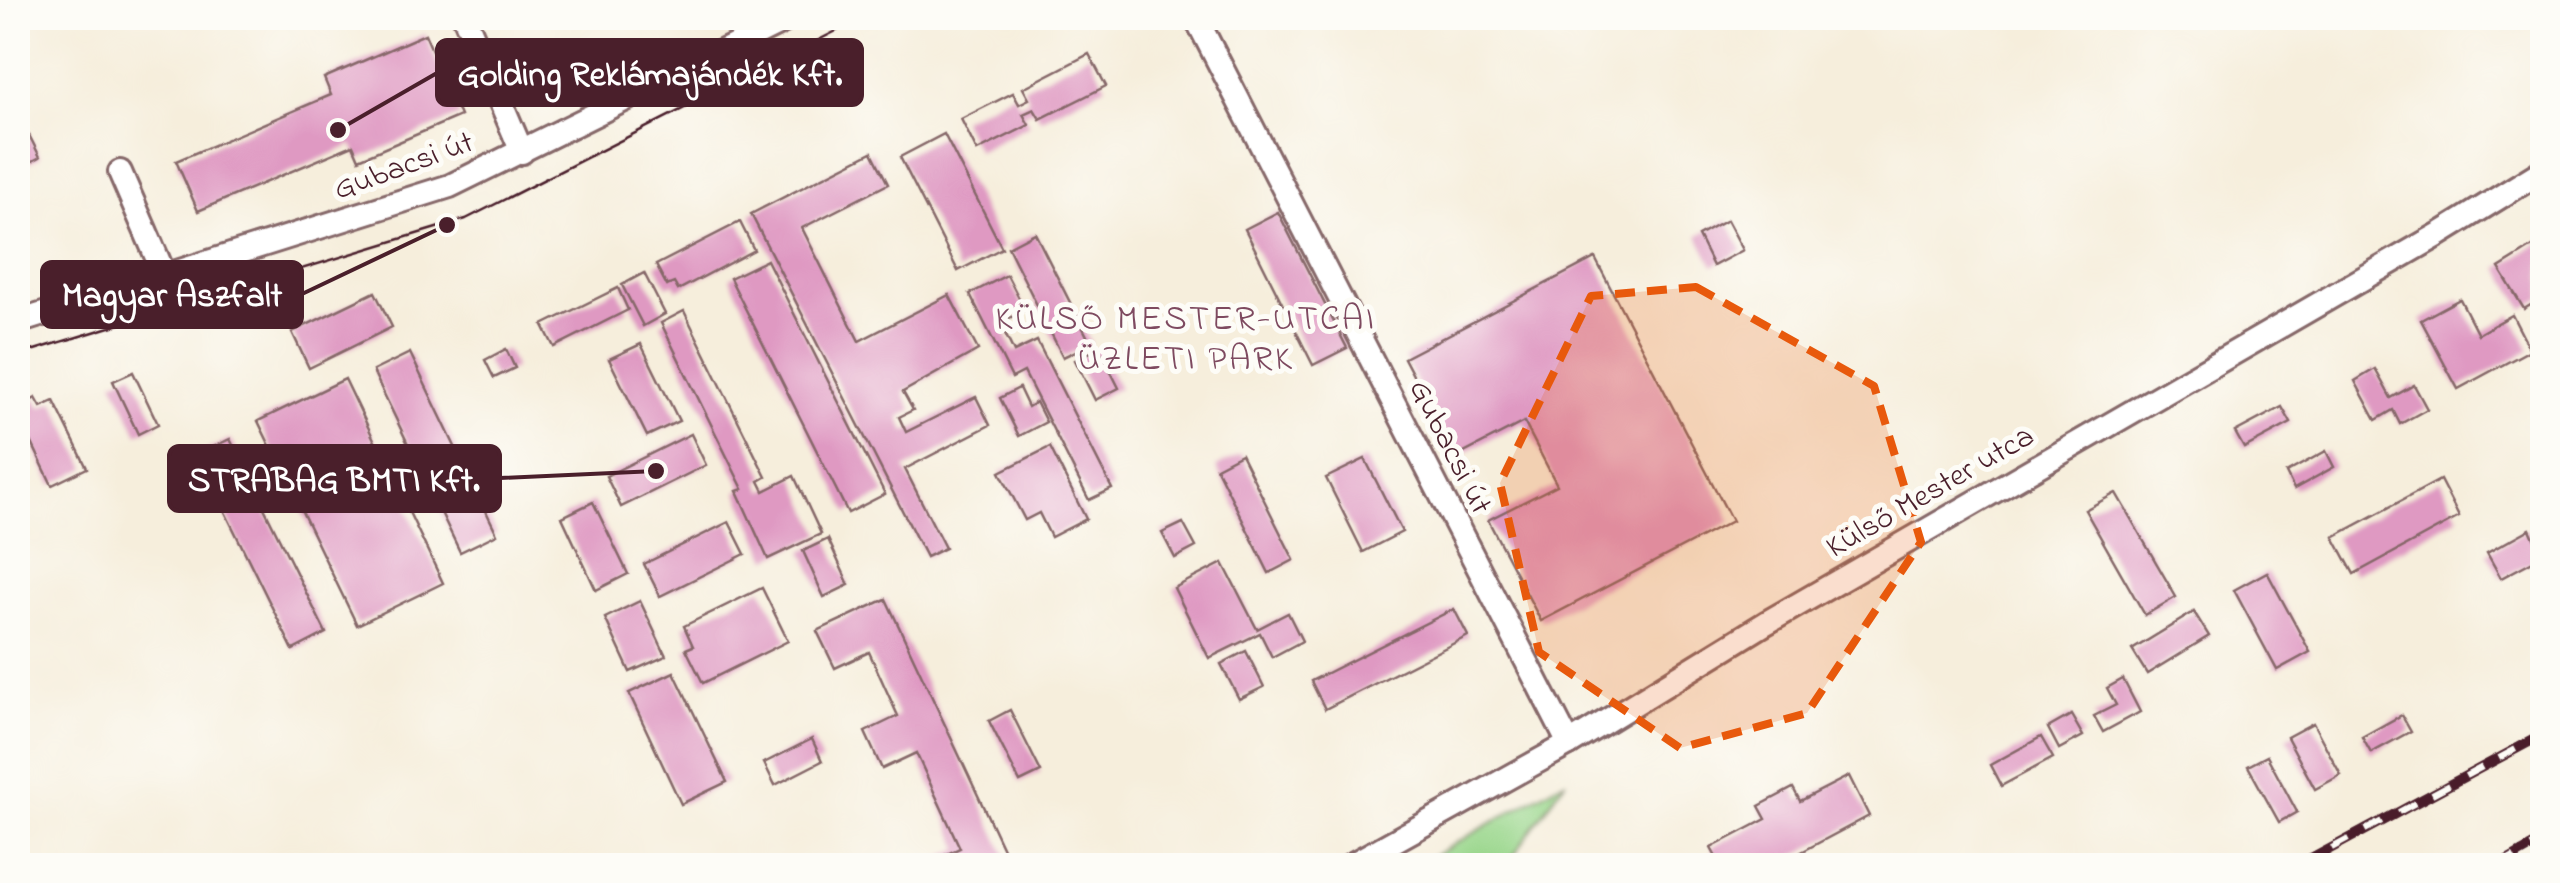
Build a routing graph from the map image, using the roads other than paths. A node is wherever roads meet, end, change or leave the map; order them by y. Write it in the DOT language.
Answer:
graph roads {
  1 [pos="465,18"];
  2 [pos="790,18"];
  3 [pos="1196,18"];
  4 [pos="522,152"];
  5 [pos="2542,170"];
  6 [pos="120,172"];
  7 [pos="165,276"];
  8 [pos="18,322"];
  9 [pos="1569,744"];
  10 [pos="1349,866"];
  1 -- 4 [label="street"];
  2 -- 4 [label="street, Gubacsi út"];
  3 -- 9 [label="street, Gubacsi út"];
  4 -- 7 [label="street, Gubacsi út"];
  5 -- 9 [label="street, Külső Mester utca"];
  6 -- 7 [label="street"];
  7 -- 8 [label="street, Gubacsi út"];
  9 -- 10 [label="street, Külső Mester utca"];
}
